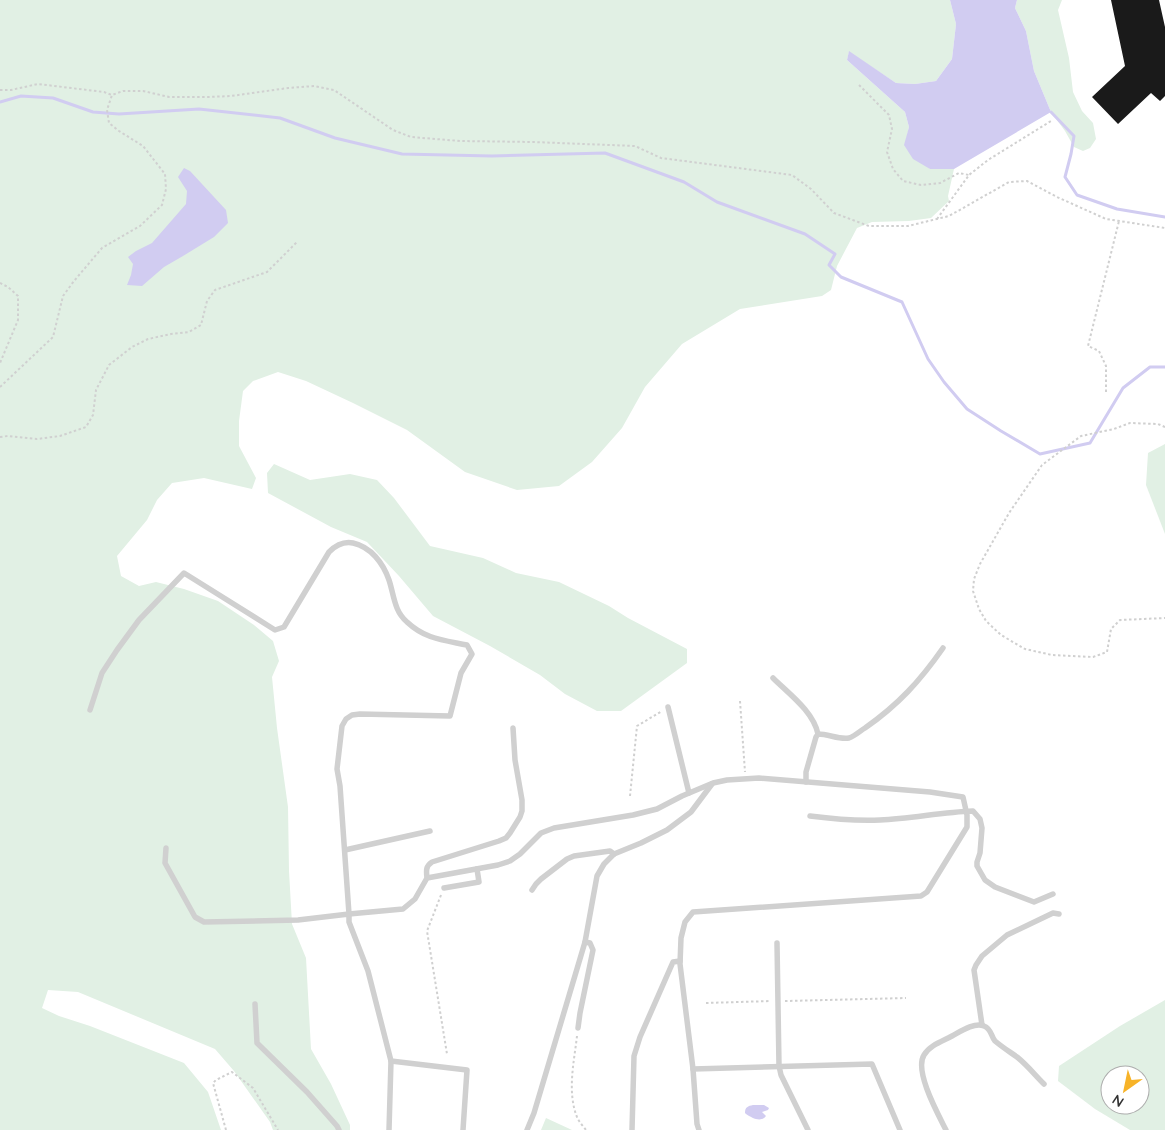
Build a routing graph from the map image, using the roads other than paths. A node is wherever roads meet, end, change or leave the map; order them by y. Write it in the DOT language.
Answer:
graph roads {
  1 [pos="943,648"];
  2 [pos="773,678"];
  3 [pos="668,708"];
  4 [pos="90,710"];
  5 [pos="513,728"];
  6 [pos="818,734"];
  7 [pos="806,782"];
  8 [pos="713,784"];
  9 [pos="689,793"];
  10 [pos="966,811"];
  11 [pos="810,816"];
  12 [pos="430,831"];
  13 [pos="166,848"];
  14 [pos="344,850"];
  15 [pos="614,854"];
  16 [pos="477,869"];
  17 [pos="427,878"];
  18 [pos="444,888"];
  19 [pos="532,890"];
  20 [pos="1053,894"];
  21 [pos="349,914"];
  22 [pos="1058,914"];
  23 [pos="585,942"];
  24 [pos="776,943"];
  25 [pos="680,961"];
  26 [pos="255,1004"];
  27 [pos="982,1025"];
  28 [pos="578,1028"];
  29 [pos="391,1062"];
  30 [pos="780,1066"];
  31 [pos="693,1069"];
  32 [pos="1044,1084"];
  33 [pos="339,1130"];
  34 [pos="388,1130"];
  35 [pos="462,1130"];
  36 [pos="527,1130"];
  37 [pos="632,1130"];
  38 [pos="699,1130"];
  39 [pos="808,1130"];
  40 [pos="900,1130"];
  41 [pos="946,1130"];
  1 -- 6 [label="lane"];
  2 -- 6 [label="lane"];
  3 -- 9 [label="lane"];
  4 -- 14 [label="lane"];
  5 -- 17 [label="lane"];
  6 -- 7 [label="lane"];
  7 -- 8 [label="lane"];
  7 -- 10 [label="lane"];
  8 -- 9 [label="lane"];
  8 -- 15 [label="lane"];
  9 -- 16 [label="lane"];
  10 -- 11 [label="lane"];
  10 -- 20 [label="lane"];
  10 -- 25 [label="lane"];
  12 -- 14 [label="lane"];
  13 -- 21 [label="lane"];
  14 -- 21 [label="lane"];
  15 -- 19 [label="lane"];
  15 -- 23 [label="lane"];
  16 -- 17 [label="lane"];
  16 -- 18 [label="lane"];
  17 -- 21 [label="lane"];
  21 -- 29 [label="lane"];
  22 -- 27 [label="lane"];
  23 -- 28 [label="lane"];
  23 -- 36 [label="lane"];
  24 -- 30 [label="lane"];
  25 -- 31 [label="lane"];
  25 -- 37 [label="lane"];
  26 -- 33 [label="lane"];
  27 -- 32 [label="lane"];
  27 -- 41 [label="lane"];
  29 -- 34 [label="lane"];
  29 -- 35 [label="lane"];
  30 -- 31 [label="lane"];
  30 -- 39 [label="lane"];
  30 -- 40 [label="lane"];
  31 -- 38 [label="lane"];
}
